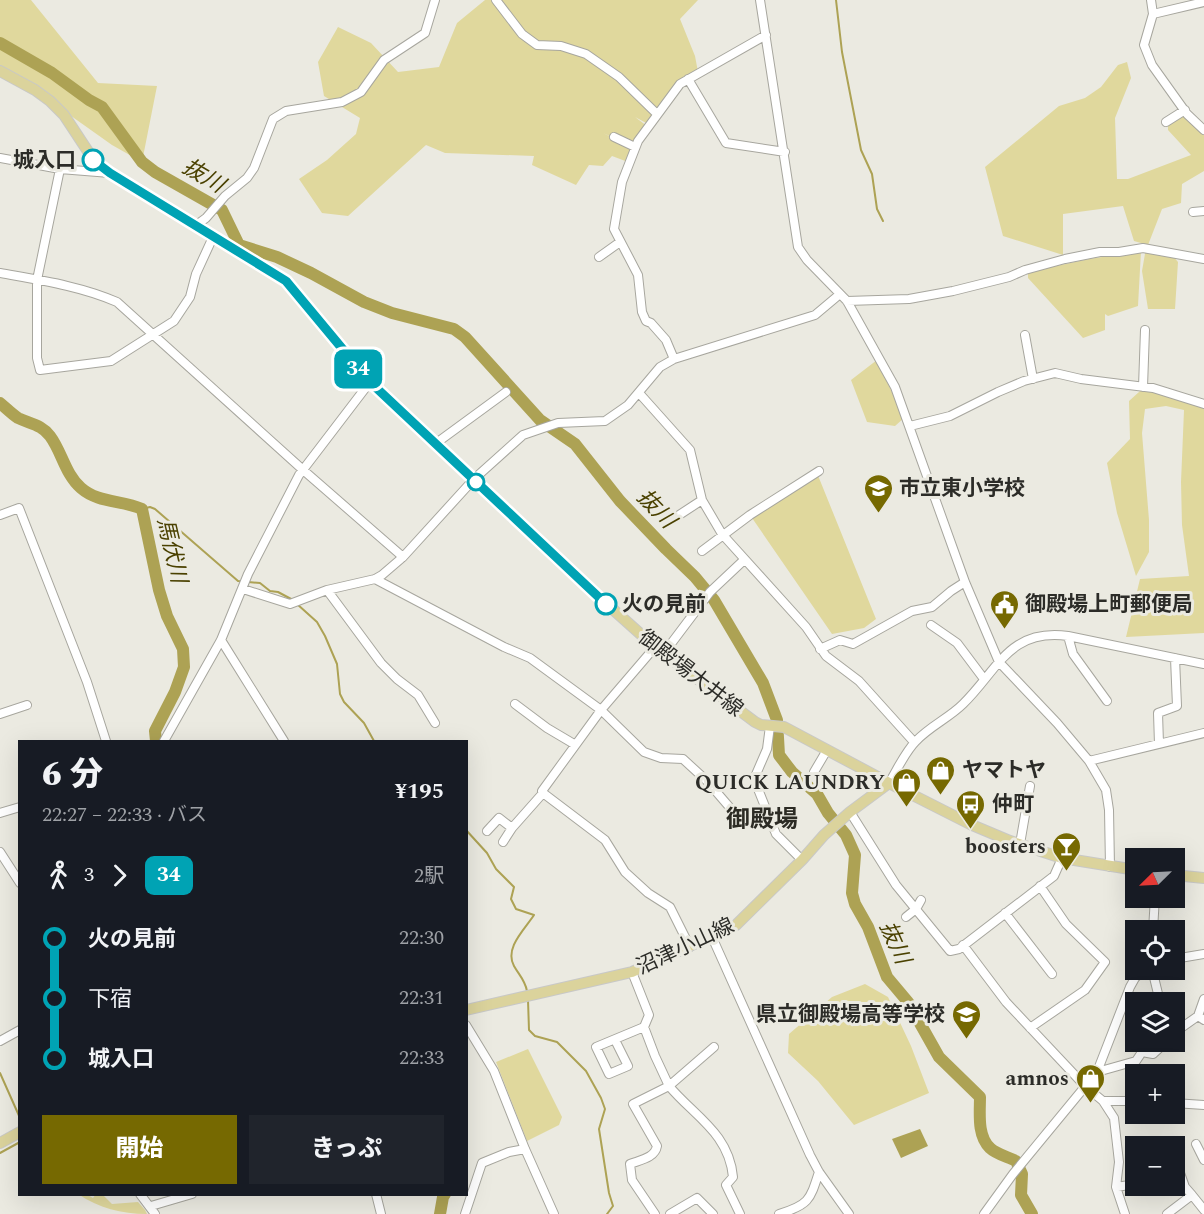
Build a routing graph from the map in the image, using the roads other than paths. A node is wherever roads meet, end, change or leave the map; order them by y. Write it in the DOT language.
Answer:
graph roads {
  1 [pos="435,0"];
  2 [pos="496,0"];
  3 [pos="760,0"];
  4 [pos="1151,0"];
  5 [pos="1204,2"];
  6 [pos="1153,14"];
  7 [pos="766,35"];
  8 [pos="0,70"];
  9 [pos="688,79"];
  10 [pos="1185,110"];
  11 [pos="657,114"];
  12 [pos="1166,122"];
  13 [pos="1204,130"];
  14 [pos="614,137"];
  15 [pos="635,147"];
  16 [pos="785,152"];
  17 [pos="0,158"];
  18 [pos="60,169"];
  19 [pos="110,173"];
  20 [pos="1204,211"];
  21 [pos="1193,212"];
  22 [pos="195,225"];
  23 [pos="213,237"];
  24 [pos="620,242"];
  25 [pos="599,257"];
  26 [pos="1204,259"];
  27 [pos="0,273"];
  28 [pos="37,280"];
  29 [pos="840,294"];
  30 [pos="847,301"];
  31 [pos="1145,330"];
  32 [pos="154,335"];
  33 [pos="1025,335"];
  34 [pos="674,359"];
  35 [pos="1033,379"];
  36 [pos="370,382"];
  37 [pos="1143,387"];
  38 [pos="506,392"];
  39 [pos="639,393"];
  40 [pos="1204,404"];
  41 [pos="910,426"];
  42 [pos="435,444"];
  43 [pos="302,469"];
  44 [pos="819,471"];
  45 [pos="474,479"];
  46 [pos="702,500"];
  47 [pos="0,515"];
  48 [pos="670,521"];
  49 [pos="722,534"];
  50 [pos="702,551"];
  51 [pos="403,557"];
  52 [pos="744,560"];
  53 [pos="375,579"];
  54 [pos="965,582"];
  55 [pos="243,589"];
  56 [pos="327,590"];
  57 [pos="931,625"];
  58 [pos="1068,636"];
  59 [pos="221,640"];
  60 [pos="820,649"];
  61 [pos="659,650"];
  62 [pos="1175,658"];
  63 [pos="999,662"];
  64 [pos="1204,664"];
  65 [pos="984,679"];
  66 [pos="1107,701"];
  67 [pos="515,704"];
  68 [pos="27,705"];
  69 [pos="601,710"];
  70 [pos="0,714"];
  71 [pos="435,723"];
  72 [pos="770,726"];
  73 [pos="1204,733"];
  74 [pos="165,739"];
  75 [pos="106,740"];
  76 [pos="283,740"];
  77 [pos="914,742"];
  78 [pos="574,744"];
  79 [pos="1159,744"];
  80 [pos="827,750"];
  81 [pos="1089,761"];
  82 [pos="814,772"];
  83 [pos="889,783"];
  84 [pos="1030,786"];
  85 [pos="543,793"];
  86 [pos="18,808"];
  87 [pos="850,812"];
  88 [pos="0,813"];
  89 [pos="744,824"];
  90 [pos="512,828"];
  91 [pos="487,831"];
  92 [pos="503,842"];
  93 [pos="1020,844"];
  94 [pos="0,852"];
  95 [pos="888,856"];
  96 [pos="1062,858"];
  97 [pos="802,860"];
  98 [pos="883,864"];
  99 [pos="1110,867"];
  100 [pos="1125,869"];
  101 [pos="1185,876"];
  102 [pos="1204,878"];
  103 [pos="18,880"];
  104 [pos="1040,886"];
  105 [pos="921,900"];
  106 [pos="916,909"];
  107 [pos="1005,913"];
  108 [pos="906,917"];
  109 [pos="712,937"];
  110 [pos="963,945"];
  111 [pos="690,947"];
  112 [pos="1204,954"];
  113 [pos="1185,957"];
  114 [pos="632,972"];
  115 [pos="1052,974"];
  116 [pos="1134,980"];
  117 [pos="1204,999"];
  118 [pos="468,1010"];
  119 [pos="1201,1018"];
  120 [pos="1185,1026"];
  121 [pos="645,1027"];
  122 [pos="468,1028"];
  123 [pos="1030,1028"];
  124 [pos="18,1031"];
  125 [pos="615,1040"];
  126 [pos="0,1041"];
  127 [pos="714,1047"];
  128 [pos="1142,1052"];
  129 [pos="1097,1072"];
  130 [pos="669,1086"];
  131 [pos="1086,1087"];
  132 [pos="1103,1101"];
  133 [pos="1125,1101"];
  134 [pos="1185,1104"];
  135 [pos="1204,1105"];
  136 [pos="18,1133"];
  137 [pos="0,1143"];
  138 [pos="1196,1144"];
  139 [pos="525,1149"];
  140 [pos="1204,1160"];
  141 [pos="819,1172"];
  142 [pos="1125,1186"];
  143 [pos="1116,1187"];
  144 [pos="1185,1187"];
  145 [pos="1192,1195"];
  146 [pos="142,1196"];
  147 [pos="187,1196"];
  148 [pos="376,1196"];
  149 [pos="802,1205"];
  150 [pos="153,1210"];
  151 [pos="1204,1210"];
  152 [pos="381,1214"];
  153 [pos="465,1214"];
  154 [pos="554,1214"];
  155 [pos="655,1214"];
  156 [pos="670,1214"];
  157 [pos="713,1214"];
  158 [pos="740,1214"];
  159 [pos="779,1214"];
  160 [pos="810,1214"];
  161 [pos="849,1214"];
  162 [pos="984,1214"];
  163 [pos="1125,1214"];
  164 [pos="1167,1214"];
  1 -- 22 [label="street"];
  2 -- 11 [label="street"];
  3 -- 7 [label="street"];
  4 -- 6 [label="street"];
  5 -- 6 [label="street"];
  6 -- 10 [label="street"];
  7 -- 9 [label="street"];
  7 -- 16 [label="street"];
  8 -- 19 [label="main road, 御殿場大井線"];
  9 -- 11 [label="street"];
  9 -- 16 [label="street"];
  10 -- 12 [label="street"];
  10 -- 13 [label="street"];
  11 -- 15 [label="street"];
  14 -- 15 [label="street"];
  15 -- 24 [label="street"];
  16 -- 29 [label="street"];
  17 -- 18 [label="street"];
  18 -- 19 [label="street"];
  18 -- 28 [label="street"];
  19 -- 22 [label="main road, 御殿場大井線"];
  20 -- 21 [label="street"];
  22 -- 23 [label="main road, 御殿場大井線"];
  23 -- 32 [label="street"];
  23 -- 36 [label="main road, 御殿場大井線"];
  24 -- 25 [label="street"];
  24 -- 34 [label="street"];
  26 -- 30 [label="street"];
  27 -- 28 [label="street"];
  28 -- 32 [label="street"];
  28 -- 32 [label="street"];
  29 -- 30 [label="street"];
  29 -- 34 [label="street"];
  30 -- 41 [label="street"];
  31 -- 37 [label="street"];
  32 -- 43 [label="street"];
  33 -- 35 [label="street"];
  34 -- 39 [label="street"];
  35 -- 37 [label="street"];
  35 -- 41 [label="street"];
  36 -- 42 [label="main road, 御殿場大井線"];
  36 -- 43 [label="street"];
  37 -- 40 [label="street"];
  38 -- 42 [label="street"];
  39 -- 45 [label="street"];
  39 -- 46 [label="street"];
  41 -- 54 [label="street"];
  42 -- 45 [label="main road, 御殿場大井線"];
  43 -- 51 [label="street"];
  43 -- 55 [label="street"];
  44 -- 49 [label="street"];
  45 -- 51 [label="street"];
  45 -- 61 [label="main road, 御殿場大井線"];
  46 -- 48 [label="street"];
  46 -- 49 [label="street"];
  47 -- 75 [label="street"];
  49 -- 50 [label="street"];
  49 -- 52 [label="street"];
  51 -- 53 [label="street"];
  52 -- 60 [label="street"];
  52 -- 61 [label="street"];
  53 -- 56 [label="street"];
  53 -- 69 [label="street"];
  54 -- 60 [label="street"];
  54 -- 63 [label="street"];
  55 -- 56 [label="street"];
  55 -- 59 [label="street"];
  56 -- 71 [label="street"];
  57 -- 65 [label="street"];
  58 -- 62 [label="street"];
  58 -- 63 [label="street"];
  58 -- 66 [label="street"];
  59 -- 74 [label="street"];
  59 -- 76 [label="street"];
  60 -- 77 [label="street"];
  61 -- 69 [label="street"];
  61 -- 72 [label="main road, 御殿場大井線"];
  62 -- 64 [label="street"];
  62 -- 79 [label="street"];
  63 -- 65 [label="street"];
  63 -- 81 [label="street"];
  65 -- 77 [label="street"];
  67 -- 78 [label="street"];
  68 -- 70 [label="street"];
  69 -- 78 [label="street"];
  69 -- 89 [label="street"];
  72 -- 80 [label="main road, 御殿場大井線"];
  72 -- 97 [label="street"];
  73 -- 79 [label="street"];
  77 -- 83 [label="street"];
  78 -- 85 [label="street"];
  79 -- 81 [label="street"];
  80 -- 82 [label="street"];
  80 -- 83 [label="main road, 御殿場大井線"];
  81 -- 99 [label="street"];
  83 -- 87 [label="main road, 沼津小山線"];
  83 -- 93 [label="main road, 御殿場大井線"];
  84 -- 93 [label="street"];
  85 -- 90 [label="street"];
  85 -- 111 [label="street"];
  86 -- 88 [label="street"];
  87 -- 97 [label="main road, 沼津小山線"];
  87 -- 98 [label="street"];
  90 -- 91 [label="street"];
  90 -- 92 [label="street"];
  93 -- 96 [label="main road, 御殿場大井線"];
  94 -- 103 [label="street"];
  95 -- 98 [label="street"];
  96 -- 99 [label="main road, 御殿場大井線"];
  96 -- 104 [label="street"];
  97 -- 109 [label="main road, 沼津小山線"];
  98 -- 106 [label="street"];
  99 -- 100 [label="main road, 御殿場大井線"];
  101 -- 102 [label="main road"];
  104 -- 107 [label="street"];
  104 -- 123 [label="street"];
  105 -- 106 [label="street"];
  106 -- 108 [label="street"];
  106 -- 110 [label="street"];
  107 -- 110 [label="street"];
  107 -- 115 [label="street"];
  109 -- 111 [label="main road, 沼津小山線"];
  109 -- 141 [label="street"];
  110 -- 123 [label="street"];
  111 -- 114 [label="main road, 沼津小山線"];
  112 -- 113 [label="street"];
  114 -- 118 [label="main road, 沼津小山線"];
  114 -- 121 [label="street"];
  116 -- 129 [label="street"];
  117 -- 119 [label="street"];
  119 -- 120 [label="street"];
  121 -- 125 [label="street"];
  121 -- 130 [label="street"];
  122 -- 139 [label="street"];
  123 -- 131 [label="street"];
  124 -- 126 [label="street"];
  127 -- 130 [label="street"];
  128 -- 129 [label="street"];
  129 -- 131 [label="street"];
  130 -- 155 [label="street"];
  130 -- 158 [label="street"];
  131 -- 132 [label="street"];
  131 -- 162 [label="street"];
  132 -- 133 [label="street"];
  132 -- 143 [label="street"];
  134 -- 135 [label="street"];
  136 -- 137 [label="main road"];
  138 -- 140 [label="street"];
  139 -- 153 [label="street"];
  139 -- 154 [label="street"];
  141 -- 149 [label="street"];
  141 -- 161 [label="street"];
  142 -- 143 [label="street"];
  143 -- 163 [label="street"];
  144 -- 145 [label="street"];
  145 -- 151 [label="street"];
  145 -- 164 [label="street"];
  146 -- 150 [label="street"];
  147 -- 150 [label="street"];
  148 -- 152 [label="street"];
  149 -- 159 [label="street"];
  149 -- 160 [label="street"];
  156 -- 157 [label="street"];
}
